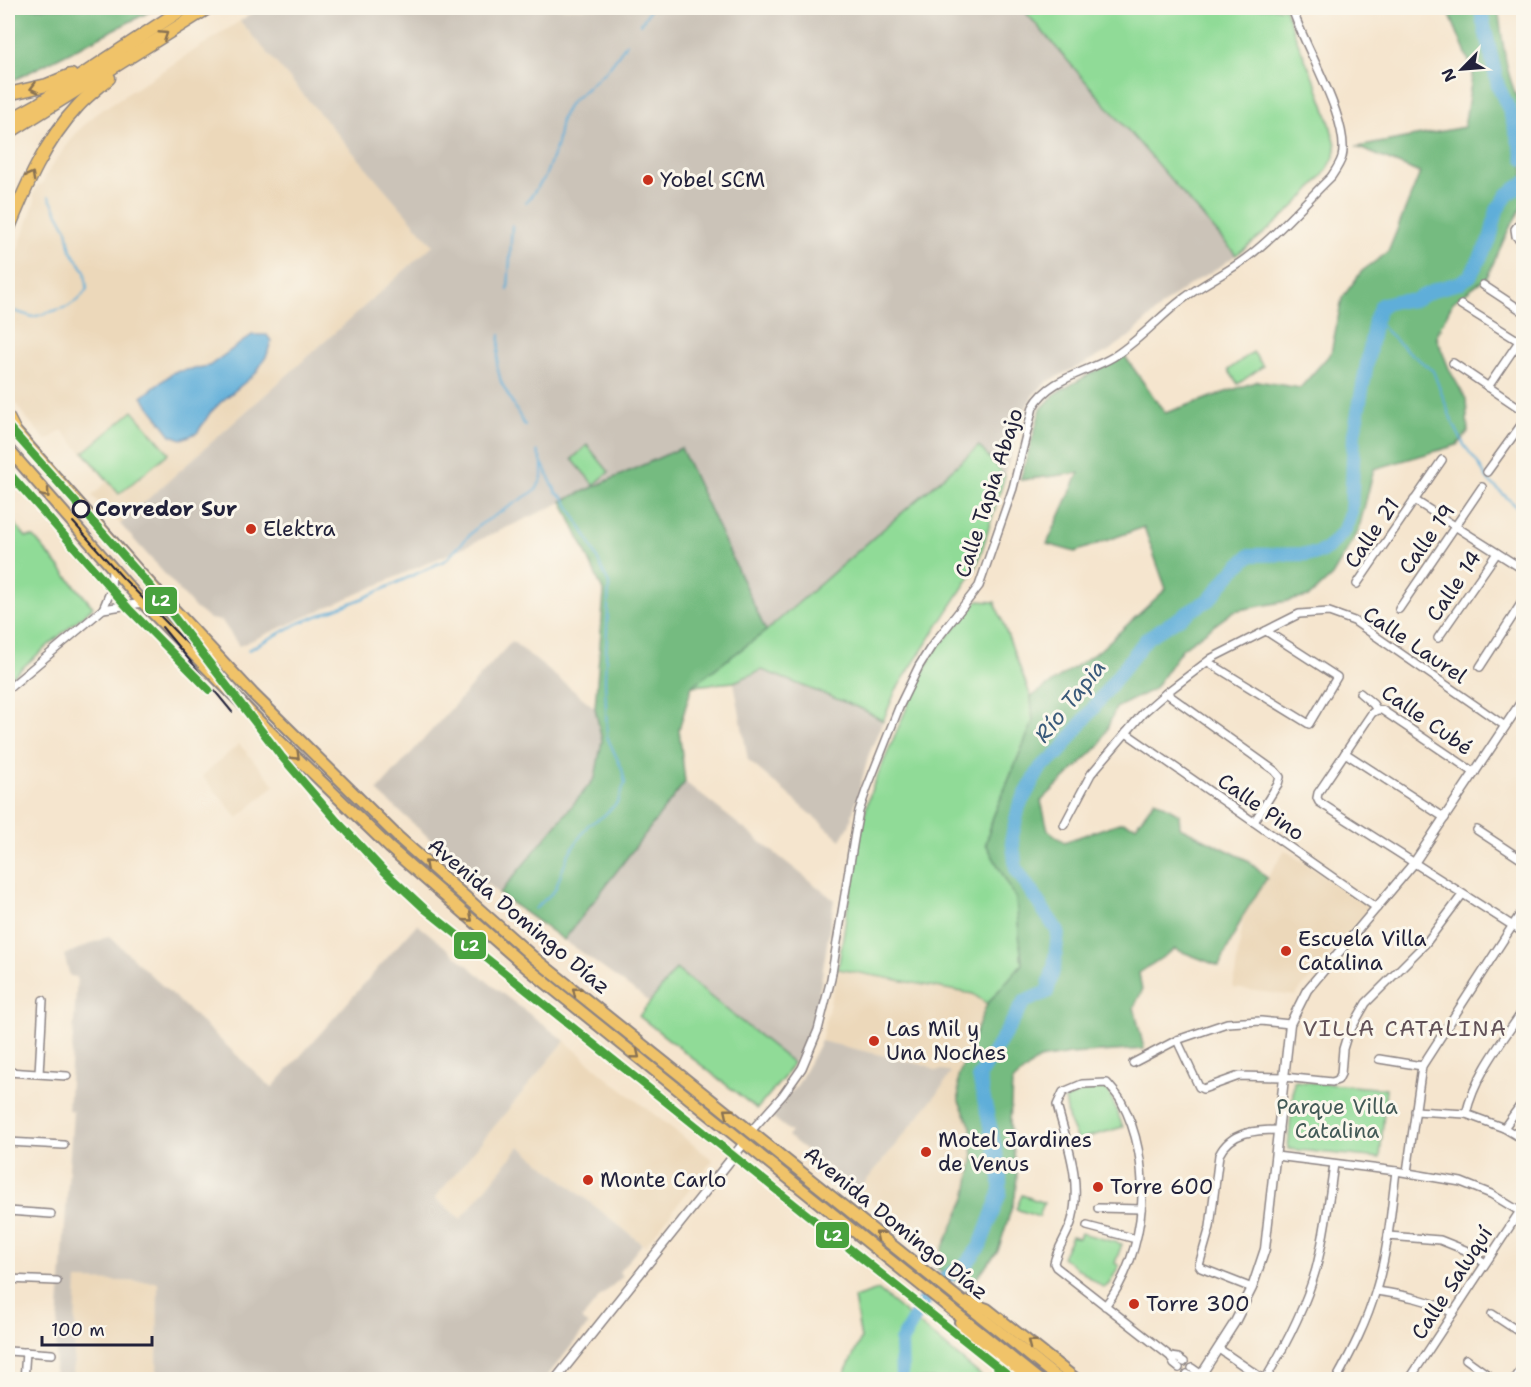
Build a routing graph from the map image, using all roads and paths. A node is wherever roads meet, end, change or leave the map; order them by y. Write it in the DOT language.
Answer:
graph roads {
  1 [pos="184,8"];
  2 [pos="208,8"];
  3 [pos="1292,8"];
  4 [pos="128,51"];
  5 [pos="8,94"];
  6 [pos="8,121"];
  7 [pos="8,133"];
  8 [pos="1524,217"];
  9 [pos="8,230"];
  10 [pos="1524,243"];
  11 [pos="1483,285"];
  12 [pos="1461,305"];
  13 [pos="1524,312"];
  14 [pos="1521,338"];
  15 [pos="1453,363"];
  16 [pos="1488,387"];
  17 [pos="1524,411"];
  18 [pos="8,418"];
  19 [pos="1524,421"];
  20 [pos="11,427"];
  21 [pos="8,449"];
  22 [pos="1442,460"];
  23 [pos="1487,472"];
  24 [pos="1482,487"];
  25 [pos="1414,500"];
  26 [pos="1456,527"];
  27 [pos="1497,553"];
  28 [pos="112,568"];
  29 [pos="1524,570"];
  30 [pos="1358,584"];
  31 [pos="1524,599"];
  32 [pos="143,603"];
  33 [pos="103,609"];
  34 [pos="1399,609"];
  35 [pos="1266,631"];
  36 [pos="1438,639"];
  37 [pos="1208,662"];
  38 [pos="1480,667"];
  39 [pos="8,689"];
  40 [pos="1166,693"];
  41 [pos="1360,693"];
  42 [pos="1524,698"];
  43 [pos="1377,710"];
  44 [pos="1505,726"];
  45 [pos="1126,733"];
  46 [pos="1345,753"];
  47 [pos="1475,773"];
  48 [pos="1445,818"];
  49 [pos="1254,822"];
  50 [pos="1064,825"];
  51 [pos="1477,830"];
  52 [pos="1524,861"];
  53 [pos="1414,863"];
  54 [pos="1462,895"];
  55 [pos="1377,908"];
  56 [pos="1524,908"];
  57 [pos="1512,926"];
  58 [pos="1524,933"];
  59 [pos="43,1000"];
  60 [pos="1524,1009"];
  61 [pos="1290,1024"];
  62 [pos="1178,1040"];
  63 [pos="1379,1059"];
  64 [pos="1133,1063"];
  65 [pos="1422,1066"];
  66 [pos="8,1072"];
  67 [pos="39,1074"];
  68 [pos="67,1076"];
  69 [pos="1284,1077"];
  70 [pos="1524,1100"];
  71 [pos="1415,1111"];
  72 [pos="1466,1114"];
  73 [pos="1504,1128"];
  74 [pos="1279,1130"];
  75 [pos="751,1131"];
  76 [pos="1524,1140"];
  77 [pos="8,1142"];
  78 [pos="744,1143"];
  79 [pos="64,1144"];
  80 [pos="1276,1156"];
  81 [pos="1334,1164"];
  82 [pos="1396,1171"];
  83 [pos="1407,1172"];
  84 [pos="1098,1208"];
  85 [pos="1521,1208"];
  86 [pos="1141,1209"];
  87 [pos="8,1211"];
  88 [pos="51,1214"];
  89 [pos="1087,1226"];
  90 [pos="1388,1236"];
  91 [pos="1136,1239"];
  92 [pos="1485,1263"];
  93 [pos="8,1279"];
  94 [pos="57,1281"];
  95 [pos="1252,1288"];
  96 [pos="1376,1291"];
  97 [pos="958,1298"];
  98 [pos="1105,1306"];
  99 [pos="949,1308"];
  100 [pos="1453,1313"];
  101 [pos="1492,1314"];
  102 [pos="1524,1335"];
  103 [pos="1219,1349"];
  104 [pos="8,1351"];
  105 [pos="26,1352"];
  106 [pos="52,1354"];
  107 [pos="1466,1359"];
  108 [pos="1181,1365"];
  109 [pos="1524,1366"];
  110 [pos="1190,1371"];
  111 [pos="1198,1378"];
  112 [pos="1265,1379"];
  113 [pos="24,1380"];
  114 [pos="555,1380"];
  115 [pos="1026,1380"];
  116 [pos="1039,1380"];
  117 [pos="1060,1380"];
  118 [pos="1077,1380"];
  119 [pos="1336,1380"];
  120 [pos="1409,1380"];
  121 [pos="1495,1380"];
  122 [pos="1515,1380"];
  1 -- 4 [label="highway"];
  4 -- 2 [label="highway, one-way"];
  3 -- 75 [label="street, Calle Tapia Abajo"];
  4 -- 5 [label="highway, one-way"];
  4 -- 6 [label="highway"];
  4 -- 7 [label="highway"];
  9 -- 4 [label="highway, one-way"];
  8 -- 10 [label="street"];
  11 -- 13 [label="street"];
  12 -- 14 [label="street"];
  14 -- 16 [label="street"];
  15 -- 16 [label="street"];
  16 -- 17 [label="street"];
  18 -- 20 [label="highway"];
  19 -- 23 [label="street"];
  75 -- 20 [label="main road, Avenida Domingo Díaz, one-way"];
  21 -- 28 [label="main road, Avenida Domingo Díaz, one-way"];
  22 -- 25 [label="street, Calle 21"];
  24 -- 26 [label="street, Calle 19"];
  25 -- 26 [label="street"];
  25 -- 30 [label="street, Calle 21"];
  26 -- 27 [label="street"];
  26 -- 34 [label="street, Calle 19"];
  27 -- 29 [label="street"];
  27 -- 36 [label="street, Calle 14"];
  28 -- 32 [label="main road, Avenida Domingo Díaz"];
  28 -- 33 [label="street"];
  31 -- 38 [label="street"];
  32 -- 33 [label="street"];
  32 -- 78 [label="main road, Avenida Domingo Díaz, one-way"];
  33 -- 39 [label="street"];
  35 -- 37 [label="street, Calle Laurel"];
  35 -- 37 [label="street"];
  35 -- 44 [label="street, Calle Laurel"];
  37 -- 40 [label="street, Calle Laurel"];
  40 -- 45 [label="street, Calle Laurel"];
  40 -- 49 [label="street"];
  41 -- 43 [label="street, Calle Cubé"];
  42 -- 44 [label="street"];
  43 -- 46 [label="street"];
  43 -- 47 [label="street, Calle Cubé"];
  44 -- 47 [label="street"];
  45 -- 49 [label="street, Calle Pino"];
  45 -- 50 [label="street, Calle Laurel"];
  46 -- 48 [label="street"];
  46 -- 53 [label="street"];
  47 -- 48 [label="street"];
  48 -- 53 [label="street"];
  49 -- 55 [label="street, Calle Pino"];
  51 -- 52 [label="street"];
  53 -- 54 [label="street"];
  53 -- 55 [label="street"];
  54 -- 57 [label="street"];
  54 -- 69 [label="street"];
  55 -- 61 [label="street"];
  56 -- 57 [label="street"];
  57 -- 58 [label="street"];
  57 -- 65 [label="street"];
  59 -- 67 [label="street"];
  60 -- 72 [label="street"];
  61 -- 62 [label="street"];
  61 -- 69 [label="street"];
  62 -- 64 [label="street"];
  62 -- 69 [label="street"];
  63 -- 65 [label="street"];
  65 -- 71 [label="street"];
  66 -- 67 [label="street"];
  67 -- 68 [label="street"];
  69 -- 74 [label="street"];
  70 -- 73 [label="street"];
  71 -- 72 [label="street"];
  71 -- 83 [label="street"];
  72 -- 73 [label="street"];
  73 -- 76 [label="street"];
  74 -- 80 [label="street"];
  74 -- 95 [label="street"];
  97 -- 75 [label="main road, Avenida Domingo Díaz, one-way"];
  77 -- 79 [label="street"];
  78 -- 99 [label="main road, Avenida Domingo Díaz"];
  78 -- 114 [label="street"];
  80 -- 81 [label="street"];
  80 -- 95 [label="street"];
  81 -- 82 [label="street"];
  81 -- 112 [label="street"];
  82 -- 83 [label="street"];
  82 -- 90 [label="street"];
  83 -- 85 [label="street"];
  84 -- 86 [label="street"];
  85 -- 92 [label="street, Calle Saluquí"];
  86 -- 91 [label="street"];
  86 -- 98 [label="street"];
  87 -- 88 [label="street"];
  89 -- 91 [label="street"];
  90 -- 92 [label="street"];
  90 -- 96 [label="street"];
  91 -- 98 [label="street"];
  92 -- 100 [label="street, Calle Saluquí"];
  93 -- 94 [label="street"];
  95 -- 103 [label="street"];
  96 -- 100 [label="street"];
  96 -- 119 [label="street"];
  97 -- 117 [label="main road, Avenida Domingo Díaz"];
  118 -- 97 [label="main road, one-way"];
  98 -- 108 [label="street"];
  99 -- 115 [label="main road"];
  99 -- 116 [label="main road, Avenida Domingo Díaz"];
  100 -- 120 [label="street, Calle Saluquí"];
  101 -- 102 [label="street"];
  103 -- 111 [label="street"];
  103 -- 112 [label="street"];
  104 -- 105 [label="street"];
  105 -- 106 [label="street"];
  105 -- 113 [label="street"];
  107 -- 121 [label="street"];
  109 -- 122 [label="street"];
  110 -- 111 [label="street"];
}
